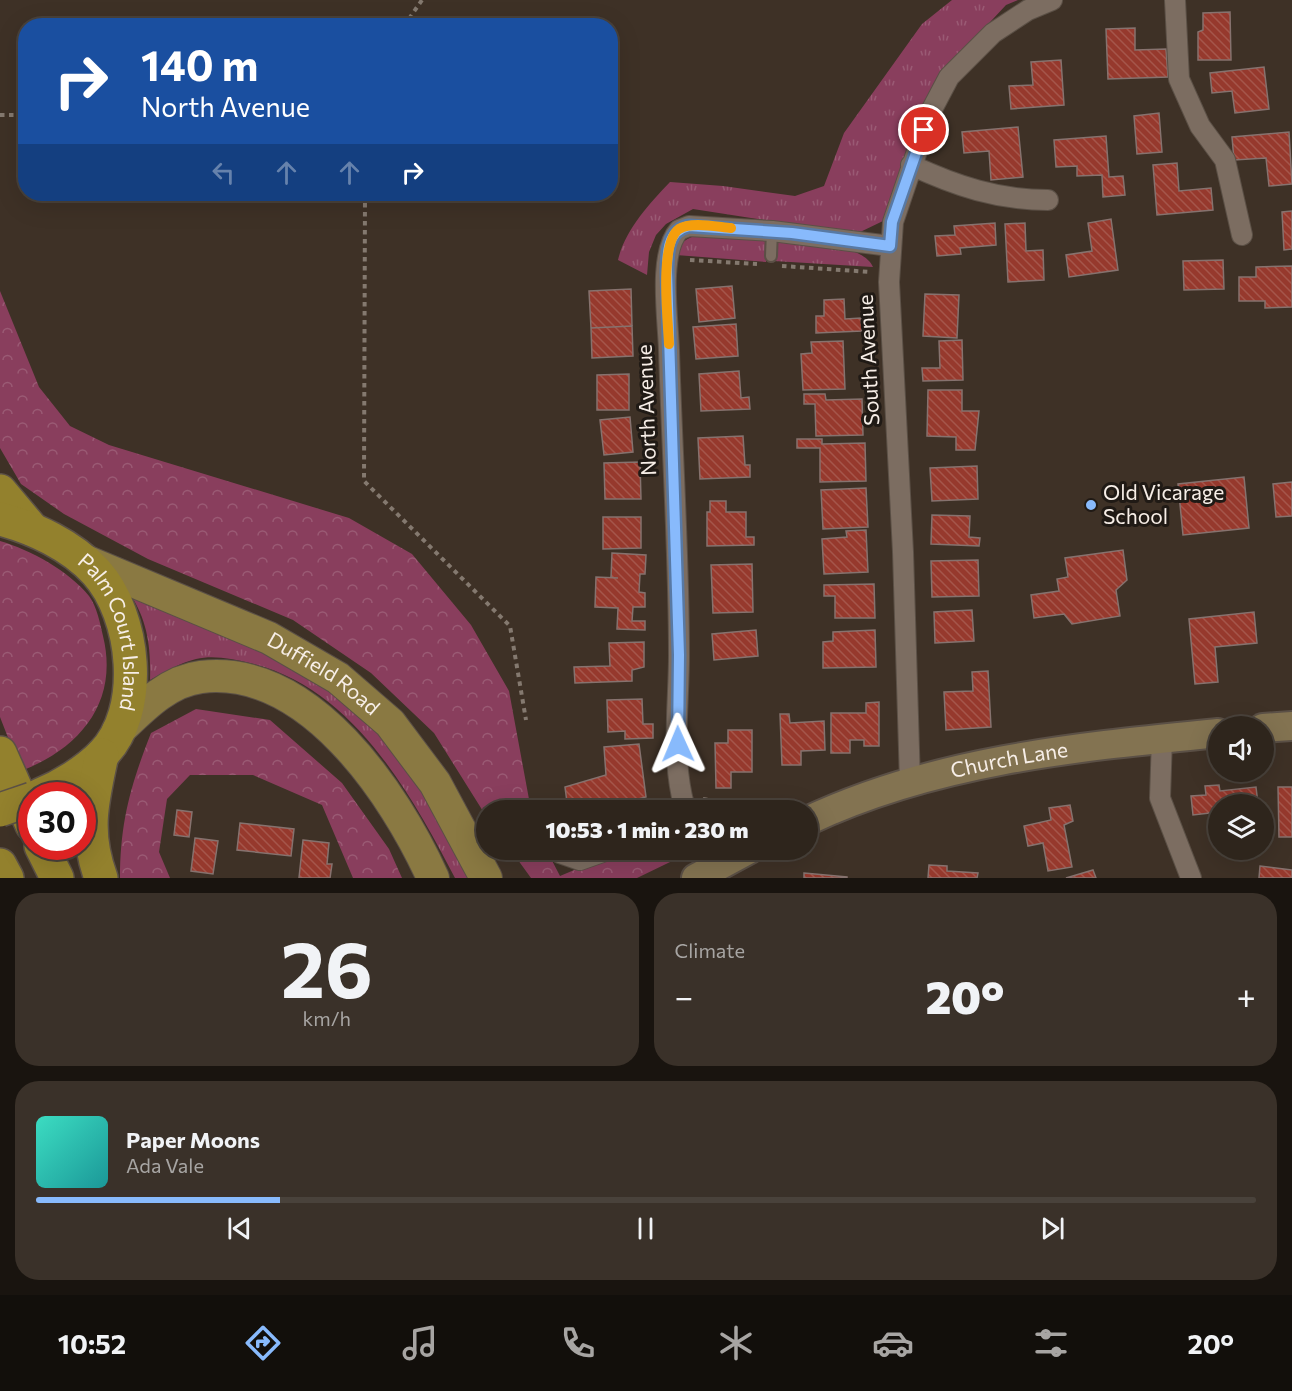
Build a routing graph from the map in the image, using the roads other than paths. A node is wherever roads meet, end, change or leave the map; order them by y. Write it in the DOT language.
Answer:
graph roads {
  1 [pos="1052,0"];
  2 [pos="1175,0"];
  3 [pos="911,165"];
  4 [pos="1048,200"];
  5 [pos="772,231"];
  6 [pos="1242,235"];
  7 [pos="890,246"];
  8 [pos="771,256"];
  9 [pos="0,491"];
  10 [pos="0,519"];
  11 [pos="32,529"];
  12 [pos="83,560"];
  13 [pos="1292,726"];
  14 [pos="1274,727"];
  15 [pos="1208,734"];
  16 [pos="1162,738"];
  17 [pos="110,743"];
  18 [pos="0,753"];
  19 [pos="58,782"];
  20 [pos="910,782"];
  21 [pos="18,794"];
  22 [pos="685,800"];
  23 [pos="18,803"];
  24 [pos="0,810"];
  25 [pos="818,817"];
  26 [pos="48,860"];
  27 [pos="730,860"];
  28 [pos="0,865"];
  29 [pos="7,878"];
  30 [pos="57,878"];
  31 [pos="101,878"];
  32 [pos="433,878"];
  33 [pos="486,878"];
  34 [pos="696,878"];
  35 [pos="1191,878"];
  1 -- 3 [label="street, South Avenue"];
  2 -- 6 [label="street"];
  3 -- 4 [label="street"];
  3 -- 7 [label="street, South Avenue"];
  5 -- 7 [label="street, North Avenue"];
  5 -- 8 [label="lane"];
  5 -- 22 [label="street, North Avenue"];
  7 -- 20 [label="street, South Avenue"];
  9 -- 11 [label="highway"];
  10 -- 11 [label="highway, Palm Court Island"];
  11 -- 12 [label="highway, Palm Court Island"];
  12 -- 17 [label="highway, Palm Court Island"];
  12 -- 33 [label="main road, Duffield Road"];
  13 -- 14 [label="street"];
  15 -- 16 [label="street, Church Lane"];
  16 -- 20 [label="street, Church Lane"];
  16 -- 35 [label="street"];
  17 -- 19 [label="highway"];
  17 -- 31 [label="highway, Palm Court Island"];
  17 -- 32 [label="main road, Duffield Road"];
  18 -- 21 [label="highway"];
  20 -- 25 [label="street, Church Lane"];
  23 -- 24 [label="highway, bridge"];
  26 -- 30 [label="highway"];
  27 -- 34 [label="street"];
  28 -- 29 [label="highway"];
}
